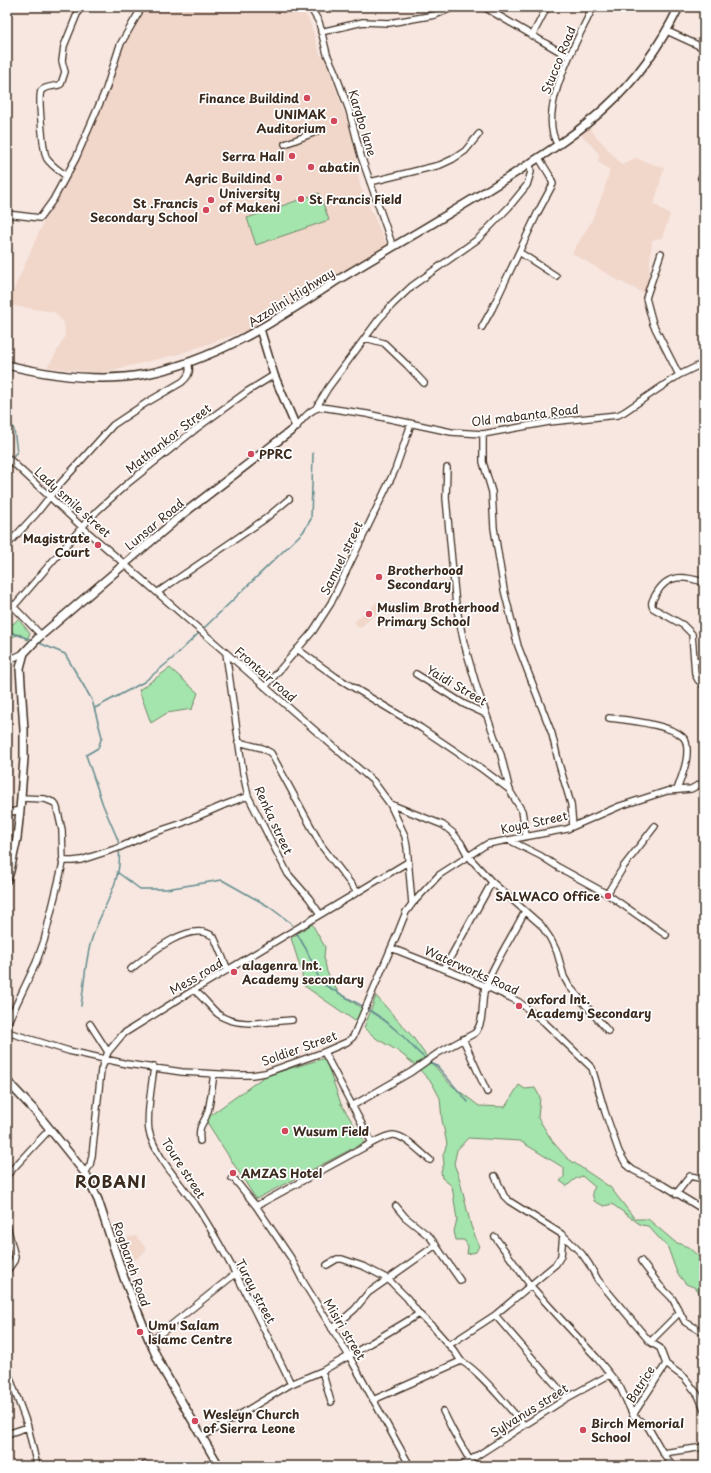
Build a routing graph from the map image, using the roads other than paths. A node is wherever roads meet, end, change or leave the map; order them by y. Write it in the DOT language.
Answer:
graph roads {
  1 [pos="80,7"];
  2 [pos="142,7"];
  3 [pos="310,7"];
  4 [pos="454,7"];
  5 [pos="547,7"];
  6 [pos="593,7"];
  7 [pos="679,7"];
  8 [pos="488,8"];
  9 [pos="667,31"];
  10 [pos="321,32"];
  11 [pos="532,36"];
  12 [pos="704,48"];
  13 [pos="569,57"];
  14 [pos="316,132"];
  15 [pos="479,134"];
  16 [pos="285,144"];
  17 [pos="558,146"];
  18 [pos="538,158"];
  19 [pos="530,163"];
  20 [pos="66,176"];
  21 [pos="370,182"];
  22 [pos="7,214"];
  23 [pos="393,247"];
  24 [pos="519,252"];
  25 [pos="661,253"];
  26 [pos="556,276"];
  27 [pos="482,326"];
  28 [pos="260,330"];
  29 [pos="365,338"];
  30 [pos="188,362"];
  31 [pos="704,363"];
  32 [pos="7,365"];
  33 [pos="274,375"];
  34 [pos="679,375"];
  35 [pos="424,383"];
  36 [pos="316,408"];
  37 [pos="411,424"];
  38 [pos="296,427"];
  39 [pos="483,434"];
  40 [pos="7,457"];
  41 [pos="447,468"];
  42 [pos="50,496"];
  43 [pos="290,499"];
  44 [pos="82,527"];
  45 [pos="7,545"];
  46 [pos="125,563"];
  47 [pos="704,582"];
  48 [pos="158,592"];
  49 [pos="7,600"];
  50 [pos="14,606"];
  51 [pos="39,637"];
  52 [pos="297,649"];
  53 [pos="226,652"];
  54 [pos="24,653"];
  55 [pos="704,660"];
  56 [pos="7,661"];
  57 [pos="694,661"];
  58 [pos="416,674"];
  59 [pos="704,686"];
  60 [pos="265,687"];
  61 [pos="486,714"];
  62 [pos="609,718"];
  63 [pos="238,742"];
  64 [pos="704,782"];
  65 [pos="677,790"];
  66 [pos="510,791"];
  67 [pos="248,796"];
  68 [pos="22,798"];
  69 [pos="390,804"];
  70 [pos="20,810"];
  71 [pos="7,813"];
  72 [pos="573,826"];
  73 [pos="655,826"];
  74 [pos="526,836"];
  75 [pos="509,840"];
  76 [pos="468,856"];
  77 [pos="62,860"];
  78 [pos="408,862"];
  79 [pos="7,880"];
  80 [pos="492,882"];
  81 [pos="357,892"];
  82 [pos="607,894"];
  83 [pos="412,904"];
  84 [pos="525,911"];
  85 [pos="320,914"];
  86 [pos="666,935"];
  87 [pos="391,948"];
  88 [pos="131,969"];
  89 [pos="444,969"];
  90 [pos="228,970"];
  91 [pos="485,986"];
  92 [pos="194,990"];
  93 [pos="292,1020"];
  94 [pos="7,1024"];
  95 [pos="90,1024"];
  96 [pos="608,1031"];
  97 [pos="7,1032"];
  98 [pos="463,1039"];
  99 [pos="108,1052"];
  100 [pos="324,1052"];
  101 [pos="104,1060"];
  102 [pos="154,1067"];
  103 [pos="214,1074"];
  104 [pos="7,1081"];
  105 [pos="487,1092"];
  106 [pos="352,1106"];
  107 [pos="50,1129"];
  108 [pos="200,1141"];
  109 [pos="372,1143"];
  110 [pos="430,1160"];
  111 [pos="85,1173"];
  112 [pos="7,1175"];
  113 [pos="496,1176"];
  114 [pos="232,1178"];
  115 [pos="704,1179"];
  116 [pos="676,1194"];
  117 [pos="256,1206"];
  118 [pos="396,1206"];
  119 [pos="198,1209"];
  120 [pos="704,1210"];
  121 [pos="7,1226"];
  122 [pos="563,1235"];
  123 [pos="495,1237"];
  124 [pos="436,1245"];
  125 [pos="641,1261"];
  126 [pos="326,1265"];
  127 [pos="7,1271"];
  128 [pos="235,1274"];
  129 [pos="388,1279"];
  130 [pos="460,1280"];
  131 [pos="530,1285"];
  132 [pos="680,1312"];
  133 [pos="419,1314"];
  134 [pos="495,1315"];
  135 [pos="332,1329"];
  136 [pos="704,1333"];
  137 [pos="150,1342"];
  138 [pos="650,1342"];
  139 [pos="449,1345"];
  140 [pos="349,1356"];
  141 [pos="461,1362"];
  142 [pos="666,1364"];
  143 [pos="7,1370"];
  144 [pos="322,1371"];
  145 [pos="609,1375"];
  146 [pos="291,1384"];
  147 [pos="567,1398"];
  148 [pos="373,1400"];
  149 [pos="332,1402"];
  150 [pos="704,1409"];
  151 [pos="444,1411"];
  152 [pos="633,1415"];
  153 [pos="524,1425"];
  154 [pos="28,1427"];
  155 [pos="7,1434"];
  156 [pos="202,1437"];
  157 [pos="704,1447"];
  158 [pos="663,1453"];
  159 [pos="472,1463"];
  160 [pos="37,1466"];
  161 [pos="219,1466"];
  162 [pos="410,1466"];
  163 [pos="461,1466"];
  164 [pos="673,1466"];
  1 -- 20 [label="street"];
  2 -- 20 [label="street"];
  3 -- 10 [label="street, Kargbo lane"];
  4 -- 10 [label="street"];
  5 -- 11 [label="street"];
  6 -- 13 [label="street, Stucco Road"];
  7 -- 9 [label="main road, Azzolini Highway"];
  8 -- 11 [label="street"];
  9 -- 12 [label="street"];
  9 -- 17 [label="main road, Azzolini Highway"];
  10 -- 21 [label="street, Kargbo lane"];
  11 -- 13 [label="street"];
  13 -- 17 [label="street, Stucco Road"];
  14 -- 16 [label="street"];
  15 -- 21 [label="street"];
  17 -- 18 [label="main road, Azzolini Highway"];
  18 -- 19 [label="main road, Azzolini Highway"];
  18 -- 24 [label="street"];
  19 -- 23 [label="main road, Azzolini Highway"];
  19 -- 29 [label="street"];
  20 -- 22 [label="street"];
  21 -- 23 [label="street, Kargbo lane"];
  23 -- 28 [label="main road, Azzolini Highway"];
  24 -- 26 [label="street"];
  24 -- 27 [label="street"];
  25 -- 34 [label="street"];
  28 -- 30 [label="main road, Azzolini Highway"];
  28 -- 33 [label="main road"];
  29 -- 35 [label="street"];
  29 -- 36 [label="street"];
  30 -- 32 [label="main road, Azzolini Highway"];
  30 -- 42 [label="street"];
  31 -- 34 [label="street, Old mabanta Road"];
  33 -- 38 [label="main road"];
  33 -- 44 [label="street, Mathankor Street"];
  34 -- 39 [label="street, Old mabanta Road"];
  36 -- 37 [label="street, Old mabanta Road"];
  36 -- 38 [label="street"];
  37 -- 39 [label="street, Old mabanta Road"];
  37 -- 52 [label="street, Samuel street"];
  38 -- 46 [label="main road, Lunsar Road"];
  39 -- 72 [label="street"];
  40 -- 42 [label="street, Lady smile street"];
  41 -- 61 [label="street"];
  42 -- 44 [label="street, Lady smile street"];
  42 -- 45 [label="street"];
  43 -- 48 [label="street"];
  44 -- 46 [label="street, Lady smile street"];
  44 -- 50 [label="street"];
  46 -- 48 [label="street, Frontair road"];
  46 -- 51 [label="main road, Lunsar Road"];
  47 -- 57 [label="street"];
  48 -- 53 [label="street, Frontair road"];
  49 -- 50 [label="street"];
  50 -- 51 [label="street"];
  51 -- 54 [label="main road, Lunsar Road"];
  52 -- 60 [label="street, Samuel street"];
  52 -- 66 [label="street"];
  53 -- 60 [label="street, Frontair road"];
  53 -- 63 [label="street, Renka street"];
  54 -- 56 [label="street"];
  54 -- 68 [label="main road"];
  55 -- 57 [label="street"];
  57 -- 59 [label="street"];
  58 -- 61 [label="street, Yaidi Street"];
  60 -- 69 [label="street, Frontair road"];
  61 -- 66 [label="street"];
  62 -- 65 [label="street"];
  63 -- 67 [label="street, Renka street"];
  63 -- 81 [label="street"];
  64 -- 65 [label="street, Koya Street"];
  65 -- 72 [label="street, Koya Street"];
  66 -- 74 [label="street"];
  67 -- 77 [label="street"];
  67 -- 85 [label="street, Renka street"];
  68 -- 70 [label="main road"];
  68 -- 77 [label="street"];
  69 -- 76 [label="street"];
  69 -- 78 [label="street"];
  70 -- 71 [label="street"];
  70 -- 79 [label="main road"];
  72 -- 74 [label="street, Koya Street"];
  73 -- 82 [label="street"];
  74 -- 75 [label="street, Koya Street"];
  75 -- 76 [label="street, Koya Street"];
  75 -- 82 [label="street"];
  76 -- 80 [label="street"];
  76 -- 83 [label="street, Koya Street"];
  77 -- 94 [label="street"];
  78 -- 81 [label="street, Mess road"];
  78 -- 83 [label="street"];
  80 -- 84 [label="street"];
  80 -- 89 [label="street"];
  81 -- 85 [label="street, Mess road"];
  82 -- 86 [label="street"];
  83 -- 87 [label="street, Soldier Street"];
  84 -- 91 [label="street"];
  84 -- 96 [label="street"];
  85 -- 90 [label="street, Mess road"];
  87 -- 89 [label="street, Waterworks Road"];
  87 -- 100 [label="street, Soldier Street"];
  88 -- 90 [label="street"];
  89 -- 91 [label="street, Waterworks Road"];
  90 -- 92 [label="street, Mess road"];
  91 -- 98 [label="street"];
  91 -- 116 [label="street, Waterworks Road"];
  92 -- 93 [label="street"];
  92 -- 99 [label="street, Mess road"];
  95 -- 99 [label="street"];
  97 -- 101 [label="street, Soldier Street"];
  98 -- 105 [label="street"];
  98 -- 106 [label="street"];
  99 -- 101 [label="street, Mess road"];
  100 -- 103 [label="street, Soldier Street"];
  100 -- 106 [label="street"];
  101 -- 102 [label="street, Soldier Street"];
  101 -- 111 [label="street, Mess road"];
  102 -- 103 [label="street, Soldier Street"];
  102 -- 119 [label="street, Toure street"];
  103 -- 108 [label="street"];
  104 -- 107 [label="main road, Rogbaneh Road"];
  106 -- 109 [label="street"];
  107 -- 111 [label="main road, Rogbaneh Road"];
  107 -- 112 [label="street"];
  109 -- 110 [label="street"];
  109 -- 117 [label="street"];
  111 -- 137 [label="main road, Rogbaneh Road"];
  113 -- 122 [label="street, Batrice"];
  114 -- 117 [label="street, Misiri street"];
  115 -- 116 [label="street"];
  116 -- 120 [label="street"];
  117 -- 135 [label="street, Misiri street"];
  118 -- 124 [label="street"];
  119 -- 128 [label="street, Turay street"];
  121 -- 127 [label="street"];
  122 -- 131 [label="street"];
  122 -- 138 [label="street, Batrice"];
  123 -- 131 [label="street"];
  124 -- 129 [label="street"];
  124 -- 130 [label="street"];
  125 -- 132 [label="street"];
  126 -- 129 [label="street"];
  128 -- 137 [label="street"];
  128 -- 146 [label="street, Turay street"];
  129 -- 133 [label="street"];
  129 -- 135 [label="street"];
  131 -- 134 [label="street"];
  131 -- 145 [label="street"];
  132 -- 136 [label="street"];
  132 -- 138 [label="street"];
  133 -- 139 [label="street"];
  133 -- 140 [label="street"];
  134 -- 139 [label="street"];
  134 -- 147 [label="street"];
  135 -- 140 [label="street, Misiri street"];
  137 -- 156 [label="main road, Rogbaneh Road"];
  138 -- 142 [label="street, Batrice"];
  139 -- 141 [label="street"];
  140 -- 144 [label="street"];
  140 -- 148 [label="street, Misiri street"];
  141 -- 148 [label="street"];
  141 -- 153 [label="street"];
  142 -- 150 [label="street"];
  142 -- 152 [label="street, Batrice"];
  143 -- 154 [label="street"];
  144 -- 146 [label="street"];
  144 -- 149 [label="street"];
  145 -- 147 [label="street, Sylvanus street"];
  145 -- 152 [label="street"];
  146 -- 156 [label="street"];
  147 -- 153 [label="street, Sylvanus street"];
  148 -- 162 [label="street, Misiri street"];
  151 -- 159 [label="street"];
  152 -- 158 [label="street"];
  153 -- 159 [label="street, Sylvanus street"];
  154 -- 155 [label="street"];
  154 -- 160 [label="street"];
  156 -- 161 [label="main road, Rogbaneh Road"];
  157 -- 158 [label="street"];
  158 -- 164 [label="street"];
  159 -- 163 [label="street, Sylvanus street"];
}
